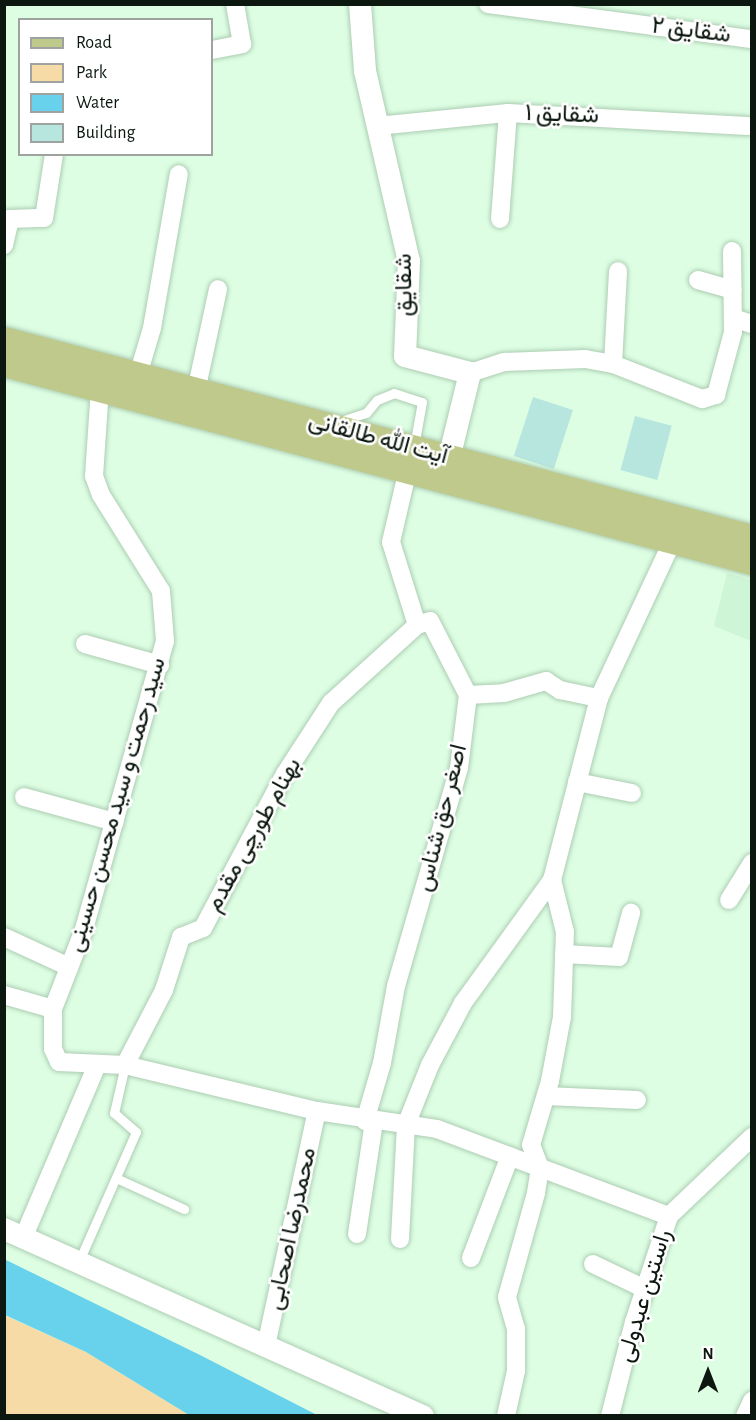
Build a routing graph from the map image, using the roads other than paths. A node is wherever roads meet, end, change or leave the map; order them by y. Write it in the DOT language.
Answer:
graph roads {
  1 [pos="235,4"];
  2 [pos="360,4"];
  3 [pos="488,4"];
  4 [pos="752,39"];
  5 [pos="213,50"];
  6 [pos="508,113"];
  7 [pos="377,126"];
  8 [pos="748,126"];
  9 [pos="54,156"];
  10 [pos="178,174"];
  11 [pos="500,219"];
  12 [pos="4,245"];
  13 [pos="732,251"];
  14 [pos="618,271"];
  15 [pos="698,280"];
  16 [pos="218,290"];
  17 [pos="734,290"];
  18 [pos="733,318"];
  19 [pos="752,324"];
  20 [pos="4,340"];
  21 [pos="4,363"];
  22 [pos="614,364"];
  23 [pos="470,373"];
  24 [pos="138,375"];
  25 [pos="100,388"];
  26 [pos="196,391"];
  27 [pos="325,425"];
  28 [pos="411,459"];
  29 [pos="446,468"];
  30 [pos="752,538"];
  31 [pos="673,540"];
  32 [pos="752,561"];
  33 [pos="417,625"];
  34 [pos="85,644"];
  35 [pos="160,665"];
  36 [pos="468,695"];
  37 [pos="599,698"];
  38 [pos="577,782"];
  39 [pos="632,793"];
  40 [pos="24,798"];
  41 [pos="115,822"];
  42 [pos="752,863"];
  43 [pos="552,880"];
  44 [pos="729,900"];
  45 [pos="631,914"];
  46 [pos="4,937"];
  47 [pos="564,954"];
  48 [pos="69,967"];
  49 [pos="4,995"];
  50 [pos="53,1009"];
  51 [pos="97,1065"];
  52 [pos="125,1065"];
  53 [pos="546,1096"];
  54 [pos="637,1100"];
  55 [pos="317,1111"];
  56 [pos="370,1121"];
  57 [pos="406,1125"];
  58 [pos="752,1137"];
  59 [pos="510,1156"];
  60 [pos="540,1168"];
  61 [pos="116,1178"];
  62 [pos="184,1209"];
  63 [pos="669,1216"];
  64 [pos="14,1232"];
  65 [pos="357,1234"];
  66 [pos="400,1239"];
  67 [pos="471,1258"];
  68 [pos="78,1261"];
  69 [pos="593,1264"];
  70 [pos="645,1289"];
  71 [pos="266,1346"];
  72 [pos="752,1401"];
  73 [pos="423,1416"];
  74 [pos="506,1416"];
  75 [pos="610,1416"];
  76 [pos="745,1416"];
  1 -- 5 [label="street"];
  2 -- 7 [label="street, شقایق"];
  3 -- 4 [label="street, شقایق ۲"];
  6 -- 7 [label="street, شقایق ۱"];
  6 -- 8 [label="street, شقایق ۱"];
  6 -- 11 [label="street"];
  7 -- 23 [label="street, شقایق"];
  9 -- 12 [label="street"];
  10 -- 24 [label="street"];
  13 -- 17 [label="street"];
  14 -- 22 [label="street"];
  15 -- 17 [label="street"];
  16 -- 26 [label="street"];
  17 -- 18 [label="street"];
  18 -- 19 [label="street"];
  18 -- 22 [label="street"];
  20 -- 24 [label="main road, آیت الله طالقانی"];
  21 -- 25 [label="main road, آیت الله طالقانی"];
  22 -- 23 [label="street"];
  23 -- 29 [label="street"];
  24 -- 26 [label="main road, آیت الله طالقانی"];
  25 -- 28 [label="main road, آیت الله طالقانی"];
  25 -- 35 [label="street, سید رحمت و سید محسن حسینی"];
  26 -- 27 [label="main road, آیت الله طالقانی"];
  27 -- 28 [label="main road, آیت الله طالقانی"];
  27 -- 28 [label="lane"];
  28 -- 29 [label="main road, آیت الله طالقانی"];
  28 -- 33 [label="street"];
  29 -- 30 [label="main road, آیت الله طالقانی"];
  29 -- 31 [label="main road, آیت الله طالقانی"];
  31 -- 32 [label="main road, آیت الله طالقانی"];
  31 -- 37 [label="street"];
  33 -- 36 [label="street"];
  33 -- 52 [label="street, بهنام طورچی مقدم"];
  34 -- 35 [label="street"];
  35 -- 41 [label="street, سید رحمت و سید محسن حسینی"];
  36 -- 37 [label="street"];
  36 -- 56 [label="street, اصغر حق شناس"];
  37 -- 38 [label="street"];
  38 -- 39 [label="street"];
  38 -- 43 [label="street"];
  40 -- 41 [label="street"];
  41 -- 48 [label="street, سید رحمت و سید محسن حسینی"];
  42 -- 44 [label="street"];
  43 -- 47 [label="street"];
  43 -- 57 [label="street"];
  45 -- 47 [label="street"];
  46 -- 48 [label="street"];
  47 -- 53 [label="street"];
  48 -- 50 [label="street, سید رحمت و سید محسن حسینی"];
  49 -- 50 [label="street"];
  50 -- 51 [label="street, سید رحمت و سید محسن حسینی"];
  51 -- 52 [label="street, سید رحمت و سید محسن حسینی"];
  51 -- 64 [label="street"];
  52 -- 55 [label="street, سید رحمت و سید محسن حسینی"];
  52 -- 61 [label="lane"];
  53 -- 54 [label="street"];
  53 -- 60 [label="street"];
  55 -- 56 [label="street, سید رحمت و سید محسن حسینی"];
  55 -- 71 [label="street, محمدرضا اصحابی"];
  56 -- 57 [label="street, سید رحمت و سید محسن حسینی"];
  56 -- 65 [label="street, اصغر حق شناس"];
  57 -- 59 [label="street, سید رحمت و سید محسن حسینی"];
  57 -- 66 [label="street"];
  58 -- 63 [label="street, راستین عبدولی"];
  59 -- 60 [label="street, سید رحمت و سید محسن حسینی"];
  59 -- 67 [label="street"];
  60 -- 63 [label="street, سید رحمت و سید محسن حسینی"];
  60 -- 74 [label="street"];
  61 -- 62 [label="lane"];
  61 -- 68 [label="lane"];
  63 -- 70 [label="street, راستین عبدولی"];
  64 -- 68 [label="street"];
  68 -- 71 [label="street"];
  69 -- 70 [label="street"];
  70 -- 75 [label="street, راستین عبدولی"];
  71 -- 73 [label="street"];
  72 -- 76 [label="street"];
}
